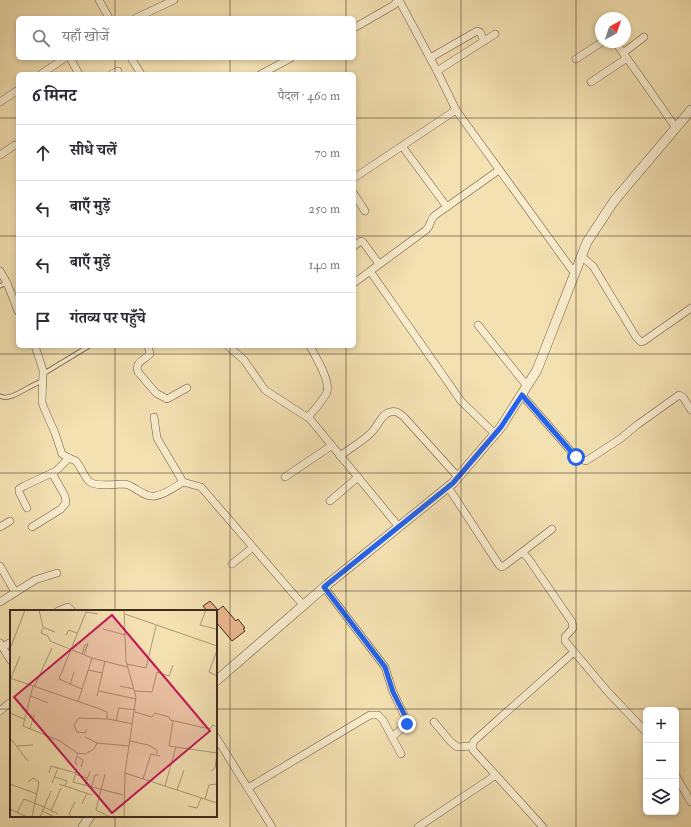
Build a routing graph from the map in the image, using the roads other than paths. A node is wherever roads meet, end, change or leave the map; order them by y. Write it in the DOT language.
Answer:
graph roads {
  1 [pos="99,0"];
  2 [pos="174,0"];
  3 [pos="398,0"];
  4 [pos="108,16"];
  5 [pos="140,16"];
  6 [pos="356,27"];
  7 [pos="495,34"];
  8 [pos="644,37"];
  9 [pos="484,41"];
  10 [pos="595,47"];
  11 [pos="620,48"];
  12 [pos="625,55"];
  13 [pos="430,58"];
  14 [pos="576,59"];
  15 [pos="62,60"];
  16 [pos="71,60"];
  17 [pos="132,60"];
  18 [pos="286,60"];
  19 [pos="437,71"];
  20 [pos="44,72"];
  21 [pos="78,72"];
  22 [pos="140,72"];
  23 [pos="265,72"];
  24 [pos="591,82"];
  25 [pos="16,91"];
  26 [pos="0,102"];
  27 [pos="456,110"];
  28 [pos="691,110"];
  29 [pos="676,128"];
  30 [pos="15,145"];
  31 [pos="402,146"];
  32 [pos="0,155"];
  33 [pos="499,170"];
  34 [pos="356,177"];
  35 [pos="356,197"];
  36 [pos="447,207"];
  37 [pos="365,210"];
  38 [pos="356,245"];
  39 [pos="582,257"];
  40 [pos="379,264"];
  41 [pos="0,271"];
  42 [pos="370,271"];
  43 [pos="575,274"];
  44 [pos="356,282"];
  45 [pos="7,283"];
  46 [pos="0,286"];
  47 [pos="16,306"];
  48 [pos="691,308"];
  49 [pos="478,325"];
  50 [pos="36,348"];
  51 [pos="86,348"];
  52 [pos="148,348"];
  53 [pos="230,348"];
  54 [pos="311,348"];
  55 [pos="43,378"];
  56 [pos="527,386"];
  57 [pos="187,388"];
  58 [pos="522,395"];
  59 [pos="0,396"];
  60 [pos="691,410"];
  61 [pos="154,417"];
  62 [pos="308,417"];
  63 [pos="495,434"];
  64 [pos="331,446"];
  65 [pos="340,456"];
  66 [pos="69,458"];
  67 [pos="52,473"];
  68 [pos="285,477"];
  69 [pos="358,477"];
  70 [pos="458,477"];
  71 [pos="183,482"];
  72 [pos="448,487"];
  73 [pos="330,501"];
  74 [pos="27,508"];
  75 [pos="10,521"];
  76 [pos="0,527"];
  77 [pos="32,527"];
  78 [pos="399,527"];
  79 [pos="552,529"];
  80 [pos="252,548"];
  81 [pos="521,553"];
  82 [pos="232,564"];
  83 [pos="0,566"];
  84 [pos="57,573"];
  85 [pos="324,587"];
  86 [pos="15,592"];
  87 [pos="0,602"];
  88 [pos="303,605"];
  89 [pos="60,610"];
  90 [pos="71,610"];
  91 [pos="1,645"];
  92 [pos="574,652"];
  93 [pos="10,659"];
  94 [pos="217,679"];
  95 [pos="10,703"];
  96 [pos="0,711"];
  97 [pos="434,722"];
  98 [pos="643,729"];
  99 [pos="392,737"];
  100 [pos="217,739"];
  101 [pos="472,746"];
  102 [pos="401,754"];
  103 [pos="496,776"];
  104 [pos="678,779"];
  105 [pos="248,788"];
  106 [pos="691,802"];
  107 [pos="89,817"];
  108 [pos="83,827"];
  109 [pos="272,827"];
  110 [pos="418,827"];
  111 [pos="543,827"];
  1 -- 4 [label="street"];
  2 -- 5 [label="street"];
  3 -- 6 [label="street"];
  3 -- 13 [label="street"];
  7 -- 9 [label="street"];
  8 -- 12 [label="street"];
  9 -- 13 [label="street"];
  9 -- 19 [label="street"];
  10 -- 14 [label="street"];
  11 -- 12 [label="street"];
  12 -- 24 [label="street"];
  12 -- 29 [label="street"];
  13 -- 19 [label="street"];
  15 -- 20 [label="street"];
  16 -- 21 [label="street"];
  17 -- 22 [label="street"];
  18 -- 23 [label="street"];
  19 -- 27 [label="street"];
  25 -- 26 [label="street"];
  27 -- 31 [label="street"];
  27 -- 33 [label="street"];
  28 -- 29 [label="street"];
  29 -- 39 [label="street"];
  30 -- 32 [label="street"];
  31 -- 34 [label="street"];
  31 -- 36 [label="street"];
  33 -- 36 [label="street"];
  33 -- 43 [label="street"];
  35 -- 37 [label="street"];
  36 -- 40 [label="street"];
  38 -- 40 [label="street"];
  39 -- 43 [label="street"];
  39 -- 48 [label="street"];
  40 -- 42 [label="street"];
  41 -- 45 [label="street"];
  42 -- 44 [label="street"];
  42 -- 63 [label="street"];
  43 -- 56 [label="street"];
  45 -- 46 [label="lane"];
  45 -- 47 [label="street"];
  49 -- 56 [label="street"];
  50 -- 55 [label="street"];
  51 -- 55 [label="lane"];
  52 -- 57 [label="street"];
  53 -- 62 [label="street"];
  54 -- 62 [label="street"];
  55 -- 59 [label="lane"];
  55 -- 66 [label="street"];
  56 -- 58 [label="street"];
  58 -- 60 [label="street"];
  58 -- 63 [label="street"];
  61 -- 71 [label="street"];
  62 -- 64 [label="street"];
  63 -- 70 [label="street"];
  64 -- 65 [label="street"];
  64 -- 68 [label="street"];
  65 -- 69 [label="street"];
  65 -- 70 [label="street"];
  66 -- 67 [label="street"];
  66 -- 71 [label="street"];
  67 -- 74 [label="street"];
  67 -- 77 [label="street"];
  69 -- 73 [label="street"];
  69 -- 78 [label="street"];
  70 -- 72 [label="street"];
  71 -- 80 [label="street"];
  72 -- 78 [label="street"];
  72 -- 81 [label="street"];
  75 -- 76 [label="street"];
  78 -- 85 [label="street"];
  79 -- 81 [label="street"];
  80 -- 82 [label="street"];
  80 -- 88 [label="street"];
  81 -- 92 [label="street"];
  83 -- 86 [label="street"];
  84 -- 86 [label="street"];
  85 -- 88 [label="street"];
  85 -- 99 [label="street"];
  86 -- 87 [label="street"];
  88 -- 94 [label="street"];
  89 -- 90 [label="street"];
  91 -- 93 [label="street"];
  92 -- 98 [label="street"];
  92 -- 101 [label="street"];
  95 -- 96 [label="street"];
  97 -- 101 [label="street"];
  99 -- 102 [label="street"];
  99 -- 105 [label="street"];
  100 -- 105 [label="street"];
  101 -- 103 [label="street"];
  103 -- 110 [label="street"];
  103 -- 111 [label="street"];
  104 -- 106 [label="street"];
  105 -- 109 [label="street"];
  107 -- 108 [label="street"];
}
